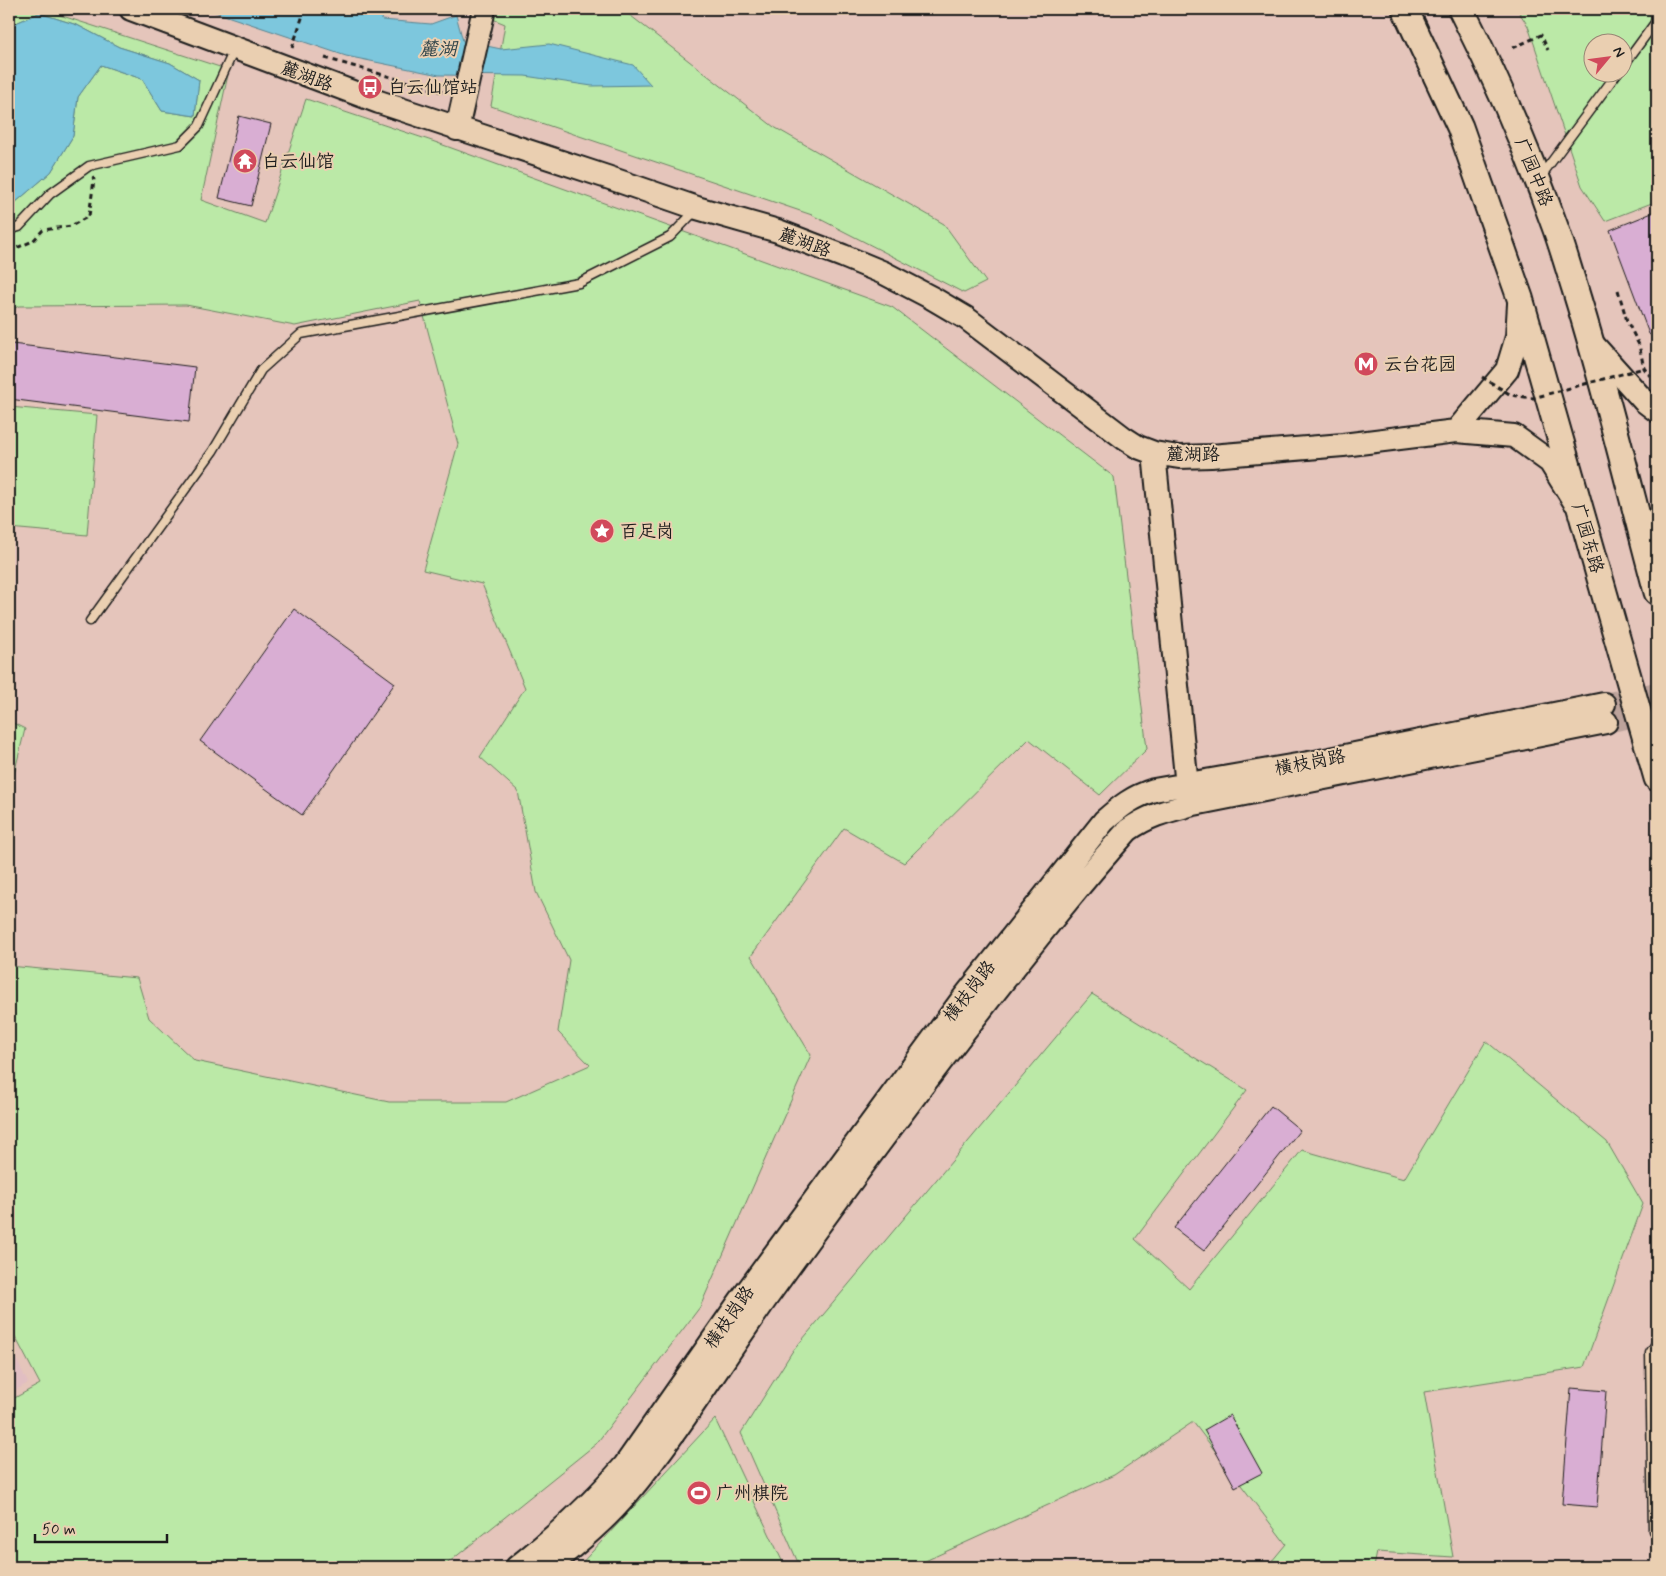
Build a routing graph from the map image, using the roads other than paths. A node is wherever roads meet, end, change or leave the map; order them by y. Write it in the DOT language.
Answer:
graph roads {
  1 [pos="130,9"];
  2 [pos="484,9"];
  3 [pos="1404,9"];
  4 [pos="1461,9"];
  5 [pos="1657,20"];
  6 [pos="234,48"];
  7 [pos="1634,51"];
  8 [pos="1611,82"];
  9 [pos="457,129"];
  10 [pos="1538,180"];
  11 [pos="697,208"];
  12 [pos="9,230"];
  13 [pos="1520,298"];
  14 [pos="1591,342"];
  15 [pos="1657,411"];
  16 [pos="1456,432"];
  17 [pos="1154,453"];
  18 [pos="1580,512"];
  19 [pos="1657,519"];
  20 [pos="1643,540"];
  21 [pos="1657,592"];
  22 [pos="90,621"];
  23 [pos="1657,778"];
  24 [pos="1186,783"];
  25 [pos="1189,805"];
  26 [pos="1657,1342"];
  27 [pos="1657,1531"];
  28 [pos="516,1567"];
  29 [pos="548,1567"];
  1 -- 6 [label="main road, 麓湖路"];
  2 -- 9 [label="main road"];
  3 -- 13 [label="main road"];
  4 -- 10 [label="main road, 广园中路"];
  5 -- 7 [label="lane"];
  6 -- 9 [label="main road, 麓湖路"];
  6 -- 12 [label="lane"];
  8 -- 10 [label="lane"];
  9 -- 11 [label="main road, 麓湖路"];
  10 -- 14 [label="main road, 广园中路"];
  11 -- 17 [label="main road, 麓湖路"];
  11 -- 22 [label="lane"];
  13 -- 16 [label="main road"];
  13 -- 18 [label="main road, 广园东路"];
  14 -- 15 [label="main road"];
  14 -- 20 [label="main road"];
  16 -- 17 [label="main road, 麓湖路"];
  16 -- 18 [label="main road, 麓湖路"];
  17 -- 24 [label="main road"];
  18 -- 23 [label="main road, 广园东路"];
  19 -- 20 [label="main road"];
  20 -- 21 [label="main road"];
  24 -- 25 [label="main road"];
  24 -- 25 [label="main road, 横枝岗路"];
  24 -- 28 [label="main road, 横枝岗路"];
  25 -- 29 [label="main road, 横枝岗路"];
  26 -- 27 [label="lane"];
}
